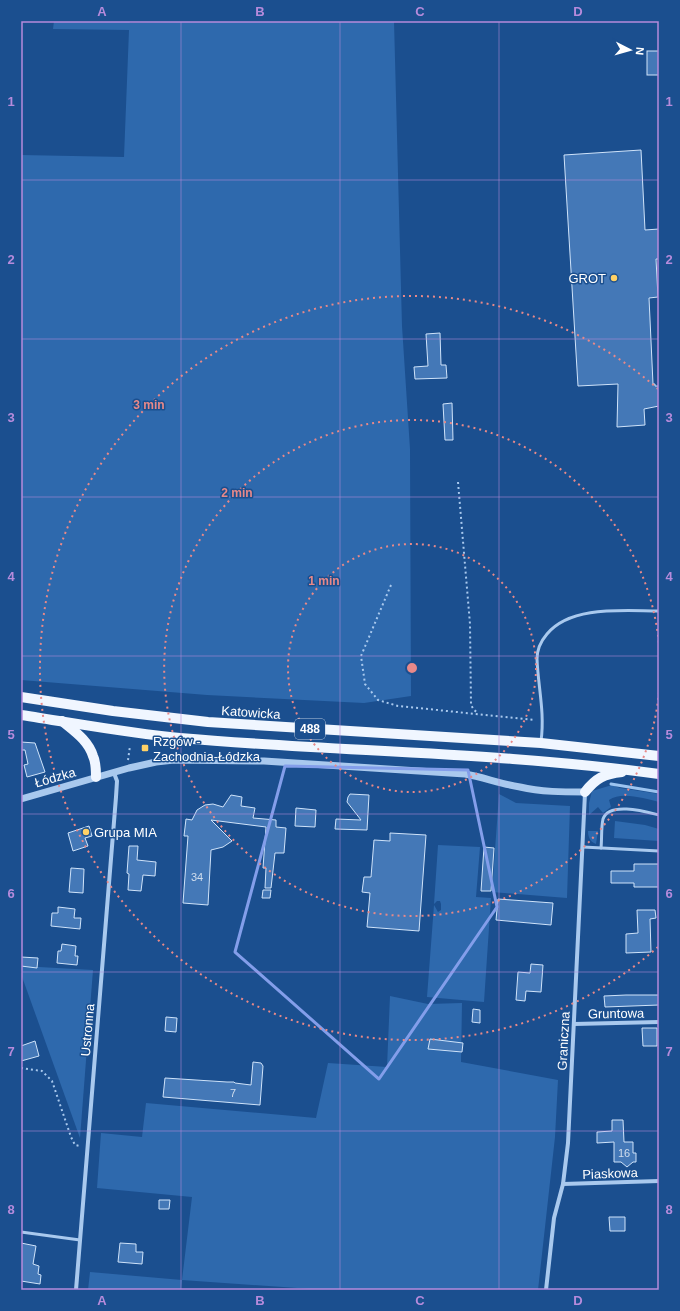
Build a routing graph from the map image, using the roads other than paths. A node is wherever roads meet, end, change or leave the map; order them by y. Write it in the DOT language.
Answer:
graph roads {
  1 [pos="659,611"];
  2 [pos="21,697"];
  3 [pos="21,715"];
  4 [pos="62,721"];
  5 [pos="541,743"];
  6 [pos="659,756"];
  7 [pos="632,771"];
  8 [pos="114,773"];
  9 [pos="659,774"];
  10 [pos="96,777"];
  11 [pos="585,792"];
  12 [pos="21,799"];
  13 [pos="659,815"];
  14 [pos="583,846"];
  15 [pos="601,848"];
  16 [pos="659,851"];
  17 [pos="659,1022"];
  18 [pos="574,1024"];
  19 [pos="659,1181"];
  20 [pos="563,1184"];
  21 [pos="21,1232"];
  22 [pos="80,1240"];
  23 [pos="76,1290"];
  24 [pos="546,1290"];
  1 -- 5 [label="lane"];
  2 -- 5 [label="main road, Katowicka / 488"];
  3 -- 4 [label="main road, 488"];
  4 -- 7 [label="main road, 488"];
  4 -- 10 [label="main road"];
  5 -- 6 [label="main road, Katowicka / 488"];
  7 -- 9 [label="main road, 488"];
  7 -- 11 [label="main road"];
  8 -- 10 [label="street, Łódzka"];
  8 -- 11 [label="street, Łódzka"];
  8 -- 22 [label="street, Ustronna"];
  10 -- 12 [label="street, Łódzka"];
  11 -- 14 [label="street, Graniczna"];
  13 -- 15 [label="lane"];
  14 -- 15 [label="lane"];
  14 -- 18 [label="street, Graniczna"];
  15 -- 16 [label="lane"];
  17 -- 18 [label="street, Gruntowa"];
  18 -- 20 [label="street, Graniczna"];
  19 -- 20 [label="street, Piaskowa"];
  20 -- 24 [label="street, Graniczna"];
  21 -- 22 [label="lane"];
  22 -- 23 [label="street, Ustronna"];
}
